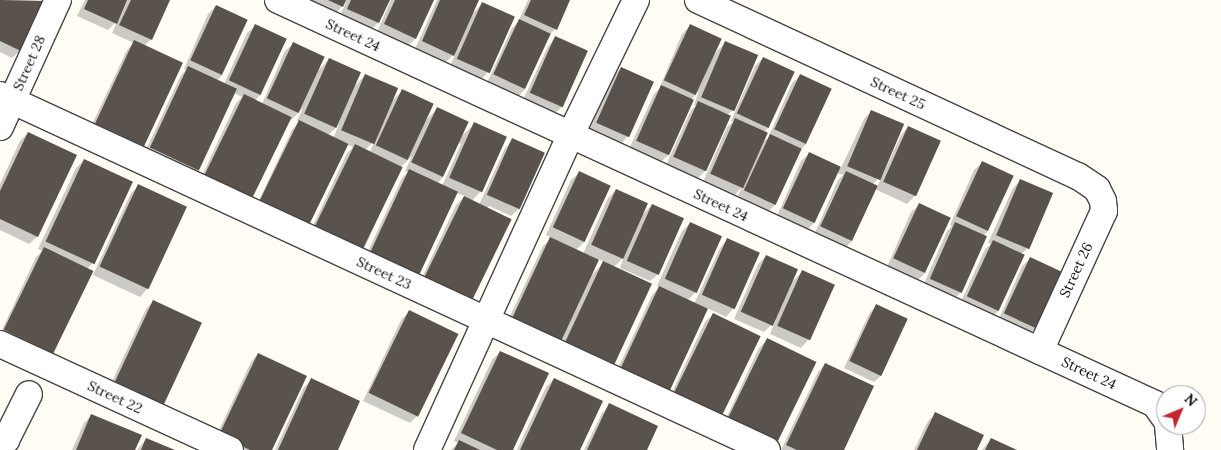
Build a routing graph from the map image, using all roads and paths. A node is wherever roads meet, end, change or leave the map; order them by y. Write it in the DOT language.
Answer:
graph roads {
  1 [pos="58,0"];
  2 [pos="278,0"];
  3 [pos="636,0"];
  4 [pos="698,0"];
  5 [pos="6,97"];
  6 [pos="0,127"];
  7 [pos="570,136"];
  8 [pos="1097,190"];
  9 [pos="486,320"];
  10 [pos="0,344"];
  11 [pos="1040,351"];
  12 [pos="29,394"];
  13 [pos="1156,406"];
  14 [pos="1168,435"];
  15 [pos="0,437"];
  16 [pos="230,450"];
  17 [pos="427,450"];
  18 [pos="767,450"];
  19 [pos="1170,450"];
  1 -- 5 [label="street, Street 28"];
  2 -- 7 [label="street, Street 24"];
  3 -- 7 [label="street"];
  4 -- 8 [label="street, Street 25"];
  5 -- 6 [label="street, Street 28"];
  5 -- 9 [label="street, Street 23"];
  7 -- 9 [label="street"];
  7 -- 11 [label="street, Street 24"];
  8 -- 11 [label="street, Street 26"];
  9 -- 17 [label="street"];
  9 -- 18 [label="street, Street 23"];
  10 -- 16 [label="street, Street 22"];
  11 -- 13 [label="street, Street 24"];
  12 -- 15 [label="street"];
  14 -- 19 [label="street"];
}
